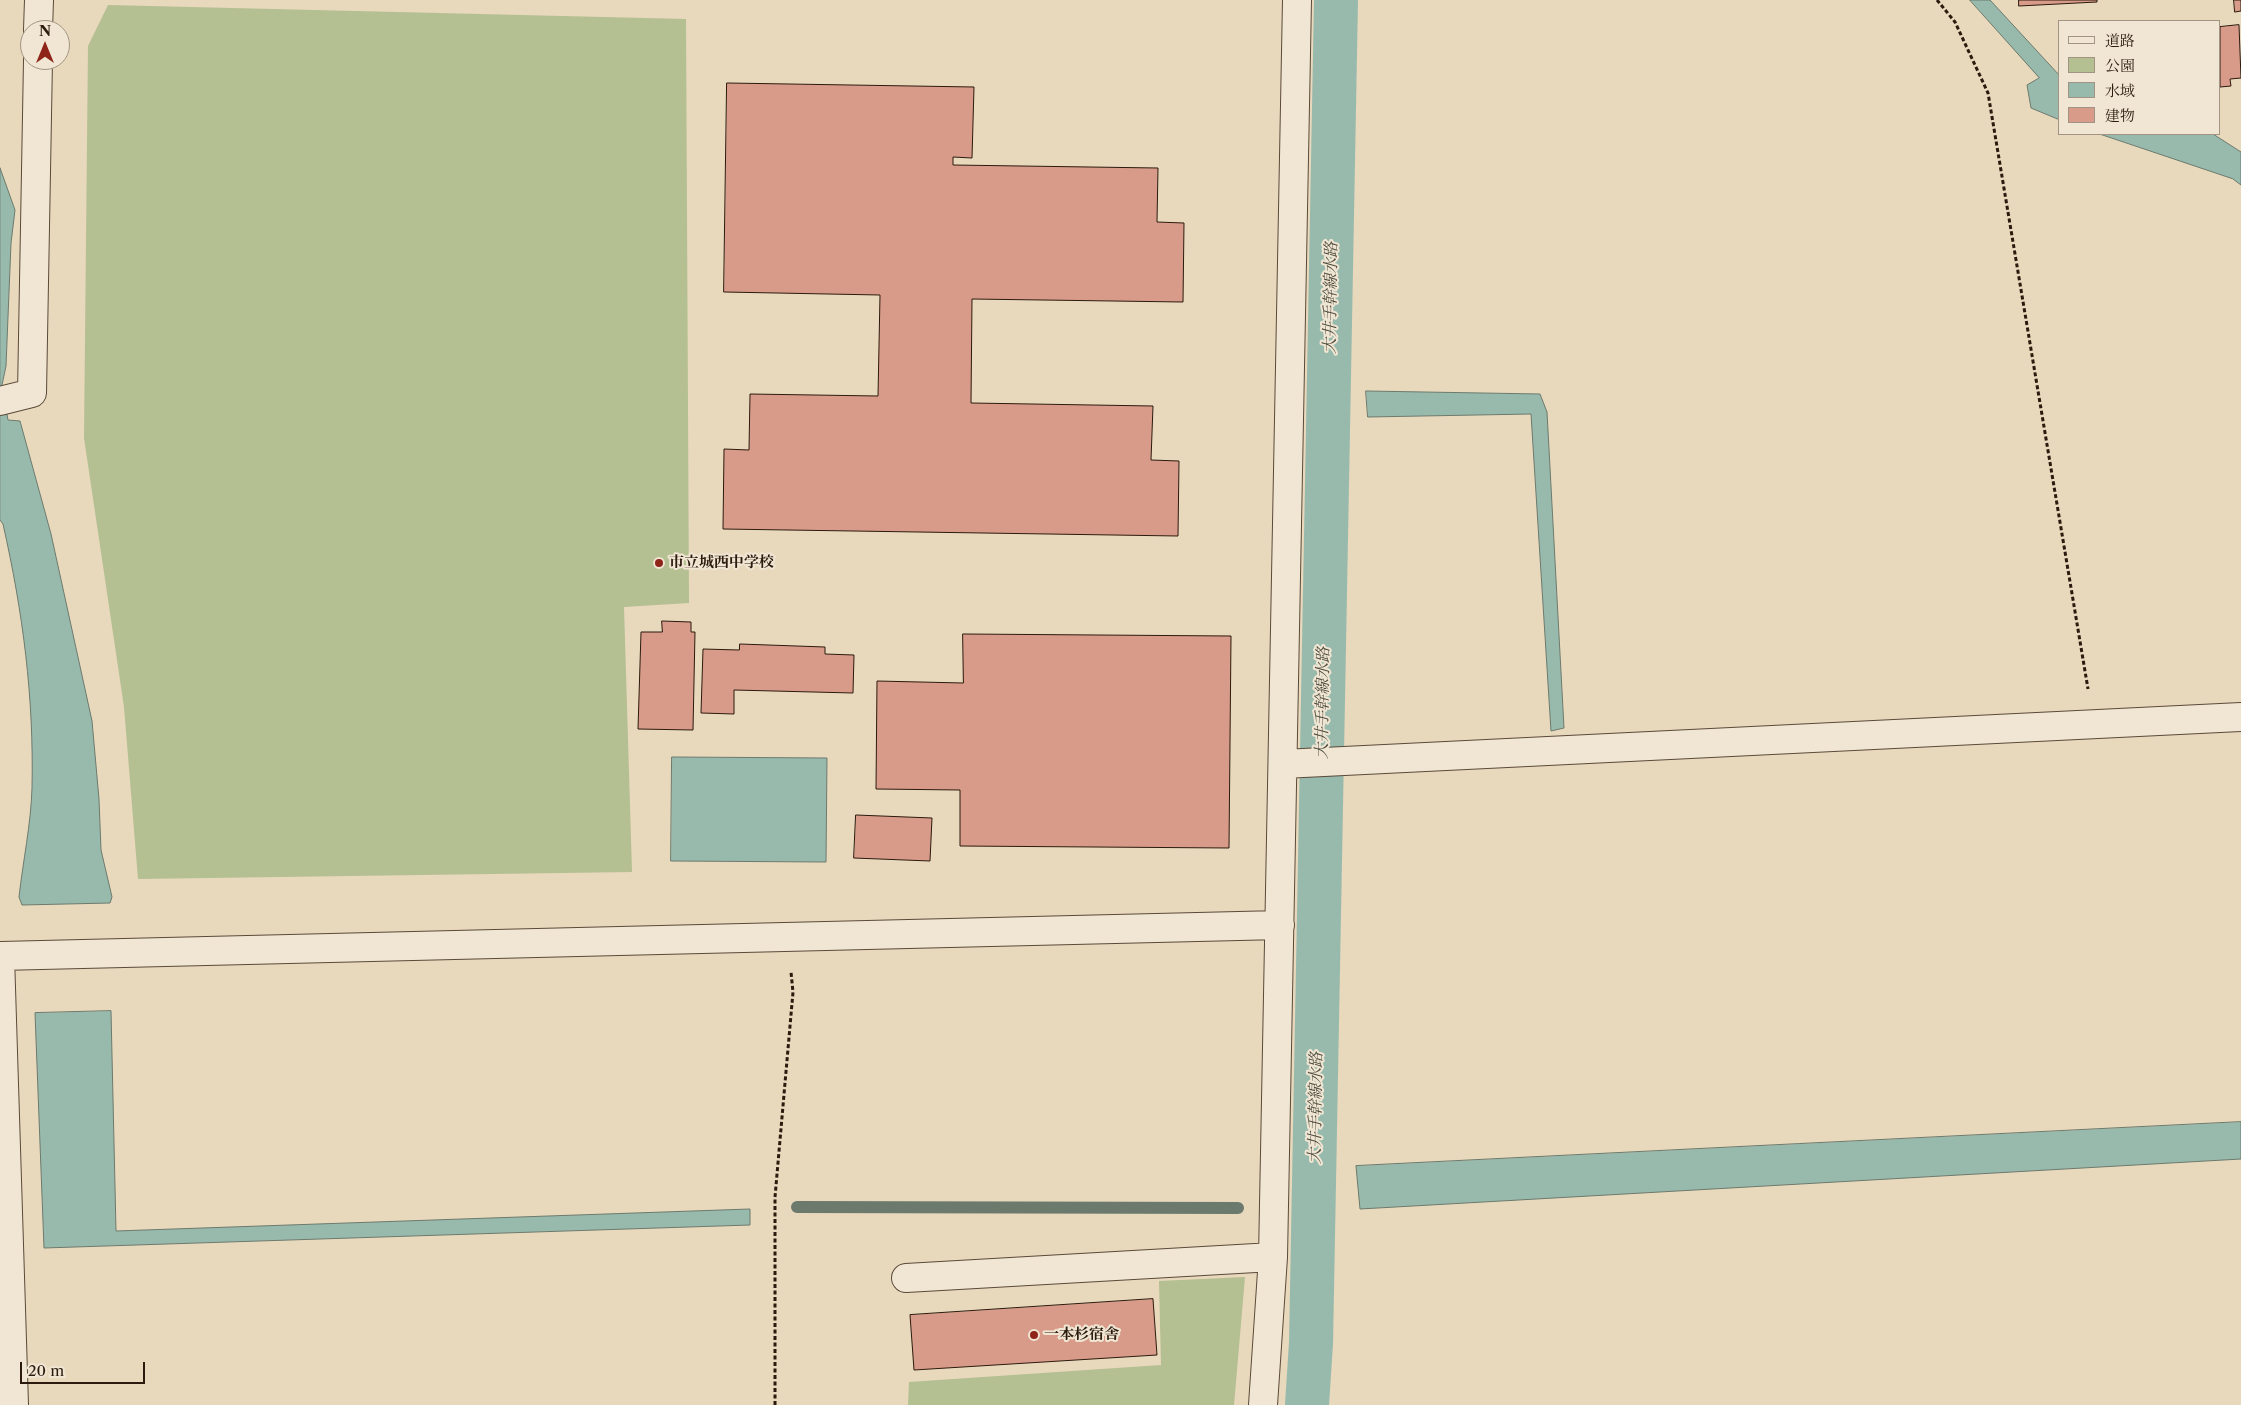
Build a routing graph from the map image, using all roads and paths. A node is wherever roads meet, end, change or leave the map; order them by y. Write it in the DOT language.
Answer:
graph roads {
  1 [pos="39,0"];
  2 [pos="1298,0"];
  3 [pos="1937,0"];
  4 [pos="38,20"];
  5 [pos="38,70"];
  6 [pos="6,400"];
  7 [pos="2241,717"];
  8 [pos="2094,724"];
  9 [pos="1292,764"];
  10 [pos="1280,925"];
  11 [pos="787,937"];
  12 [pos="0,956"];
  13 [pos="1273,1257"];
  14 [pos="906,1278"];
  15 [pos="14,1405"];
  16 [pos="775,1405"];
  17 [pos="1263,1405"];
  1 -- 4 [label="street"];
  2 -- 9 [label="street"];
  3 -- 8 [label="path"];
  5 -- 6 [label="street"];
  7 -- 8 [label="street"];
  8 -- 9 [label="street"];
  9 -- 10 [label="street"];
  10 -- 11 [label="street"];
  10 -- 13 [label="street"];
  11 -- 12 [label="street"];
  11 -- 16 [label="path"];
  12 -- 15 [label="street"];
  13 -- 14 [label="street"];
  13 -- 17 [label="street"];
}
